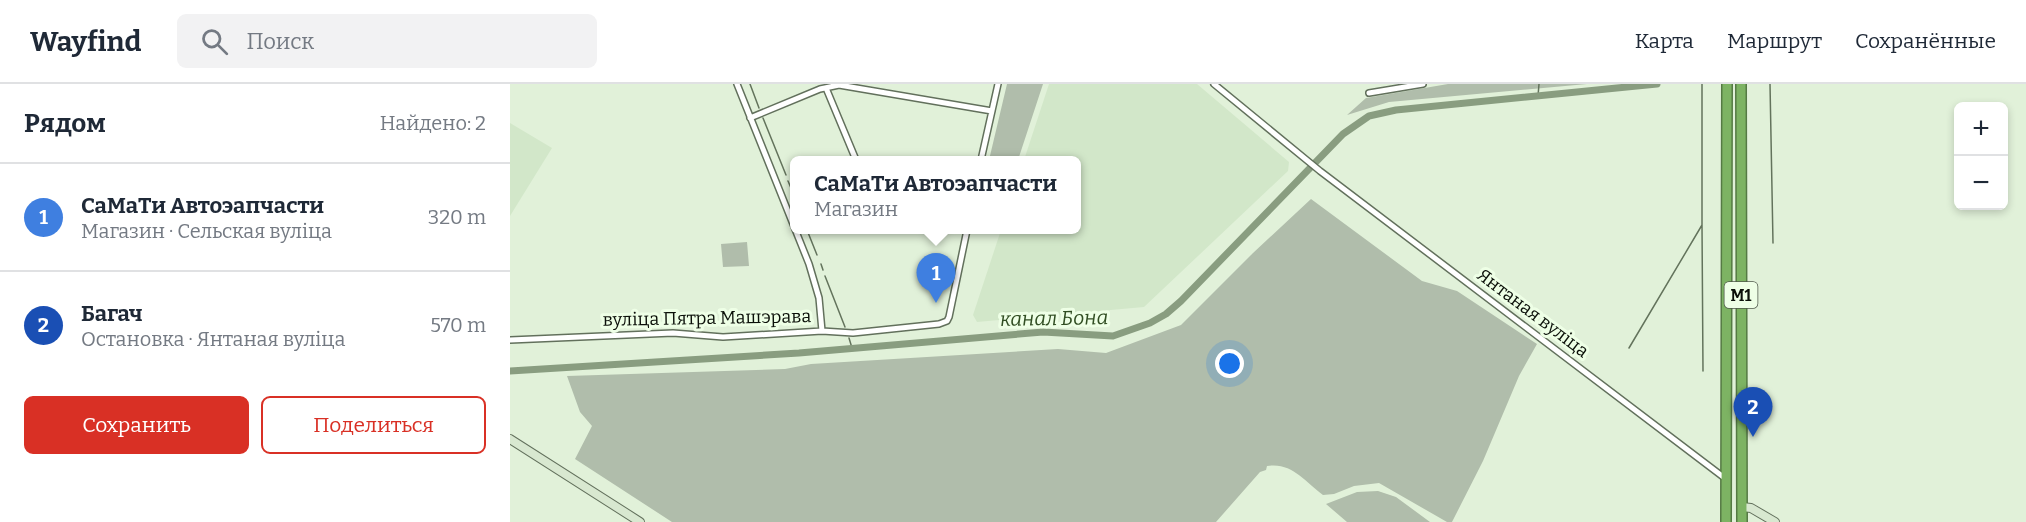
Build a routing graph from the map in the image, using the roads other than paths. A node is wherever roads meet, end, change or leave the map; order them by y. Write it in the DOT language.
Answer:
graph roads {
  1 [pos="737,84"];
  2 [pos="999,84"];
  3 [pos="1214,84"];
  4 [pos="1424,84"];
  5 [pos="1727,84"];
  6 [pos="1741,84"];
  7 [pos="866,87"];
  8 [pos="826,88"];
  9 [pos="1369,93"];
  10 [pos="992,111"];
  11 [pos="750,118"];
  12 [pos="854,156"];
  13 [pos="982,156"];
  14 [pos="790,217"];
  15 [pos="797,234"];
  16 [pos="966,234"];
  17 [pos="822,331"];
  18 [pos="510,340"];
  19 [pos="510,440"];
  20 [pos="1726,479"];
  21 [pos="1742,507"];
  22 [pos="640,522"];
  23 [pos="1726,522"];
  24 [pos="1742,522"];
  25 [pos="1775,522"];
  1 -- 11 [label="street, вуліца Пятра Машэрава"];
  2 -- 10 [label="street"];
  3 -- 20 [label="street, Янтаная вуліца"];
  4 -- 9 [label="street"];
  5 -- 20 [label="highway, М1"];
  6 -- 21 [label="highway, М1"];
  7 -- 8 [label="street"];
  7 -- 10 [label="street"];
  8 -- 11 [label="street"];
  8 -- 12 [label="street"];
  10 -- 13 [label="street"];
  11 -- 14 [label="street, вуліца Пятра Машэрава"];
  15 -- 17 [label="street, вуліца Пятра Машэрава"];
  16 -- 17 [label="street"];
  17 -- 18 [label="street, вуліца Пятра Машэрава"];
  19 -- 22 [label="street"];
  20 -- 23 [label="highway, М1"];
  21 -- 24 [label="highway, М1"];
  21 -- 25 [label="street"];
}
